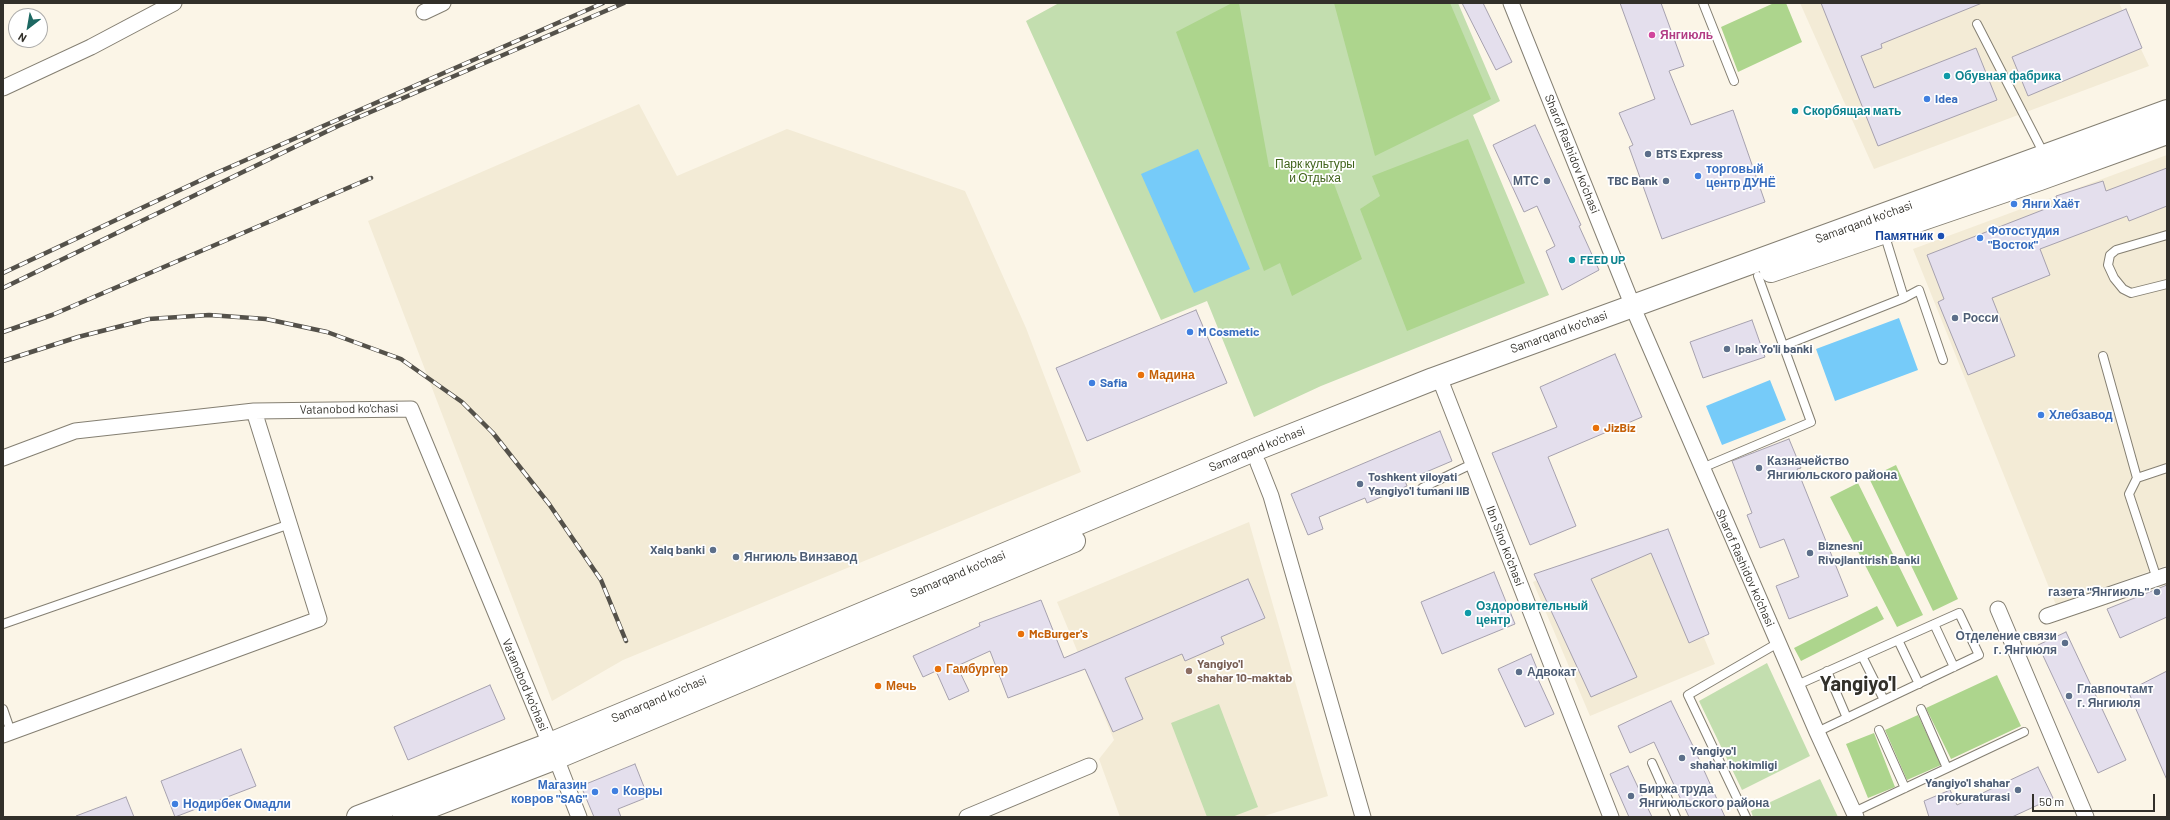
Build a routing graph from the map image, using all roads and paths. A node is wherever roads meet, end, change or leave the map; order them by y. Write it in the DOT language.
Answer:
graph roads {
  1 [pos="174,3"];
  2 [pos="442,3"];
  3 [pos="1511,3"];
  4 [pos="1703,3"];
  5 [pos="424,12"];
  6 [pos="1977,24"];
  7 [pos="1734,81"];
  8 [pos="3,88"];
  9 [pos="2167,111"];
  10 [pos="2167,133"];
  11 [pos="2046,157"];
  12 [pos="1884,233"];
  13 [pos="2167,235"];
  14 [pos="1758,276"];
  15 [pos="2167,284"];
  16 [pos="1904,298"];
  17 [pos="1635,311"];
  18 [pos="1783,346"];
  19 [pos="2103,356"];
  20 [pos="1943,360"];
  21 [pos="1443,387"];
  22 [pos="254,411"];
  23 [pos="1256,456"];
  24 [pos="3,458"];
  25 [pos="1472,464"];
  26 [pos="1702,468"];
  27 [pos="2167,468"];
  28 [pos="2137,478"];
  29 [pos="1422,488"];
  30 [pos="290,524"];
  31 [pos="2162,577"];
  32 [pos="1998,609"];
  33 [pos="2047,616"];
  34 [pos="3,624"];
  35 [pos="1934,624"];
  36 [pos="1898,640"];
  37 [pos="1778,643"];
  38 [pos="1862,656"];
  39 [pos="1954,667"];
  40 [pos="1827,671"];
  41 [pos="1919,684"];
  42 [pos="1796,685"];
  43 [pos="1884,700"];
  44 [pos="3,709"];
  45 [pos="1921,709"];
  46 [pos="1847,718"];
  47 [pos="1879,730"];
  48 [pos="1817,732"];
  49 [pos="2024,732"];
  50 [pos="7,733"];
  51 [pos="553,751"];
  52 [pos="1652,763"];
  53 [pos="1089,766"];
  54 [pos="1947,768"];
  55 [pos="1905,788"];
  56 [pos="1855,814"];
  57 [pos="358,817"];
  58 [pos="404,817"];
  59 [pos="579,817"];
  60 [pos="967,817"];
  61 [pos="1363,817"];
  62 [pos="1611,817"];
  63 [pos="1676,817"];
  64 [pos="1746,817"];
  65 [pos="2086,817"];
  1 -- 8 [label="street"];
  2 -- 5 [label="street"];
  3 -- 17 [label="street, Sharof Rashidov ko’chasi"];
  4 -- 7 [label="lane"];
  6 -- 11 [label="lane"];
  9 -- 11 [label="main road, Samarqand ko'chasi"];
  10 -- 12 [label="main road, Samarqand ko'chasi"];
  11 -- 17 [label="main road, Samarqand ko'chasi"];
  12 -- 14 [label="main road, Samarqand ko'chasi"];
  12 -- 16 [label="lane"];
  13 -- 15 [label="lane"];
  14 -- 17 [label="main road, Samarqand ko'chasi"];
  14 -- 18 [label="lane"];
  16 -- 18 [label="lane"];
  16 -- 20 [label="lane"];
  17 -- 21 [label="main road, Samarqand ko'chasi"];
  17 -- 23 [label="main road, Samarqand ko'chasi"];
  17 -- 26 [label="street, Sharof Rashidov ko’chasi"];
  18 -- 26 [label="lane"];
  19 -- 28 [label="lane"];
  21 -- 23 [label="main road, Samarqand ko'chasi"];
  21 -- 25 [label="street, Ibn Sino ko'chasi"];
  22 -- 24 [label="street, Vatanobod ko'chasi"];
  22 -- 30 [label="street"];
  22 -- 51 [label="street, Vatanobod ko'chasi"];
  23 -- 51 [label="main road, Samarqand ko'chasi"];
  23 -- 61 [label="street"];
  25 -- 29 [label="lane"];
  25 -- 62 [label="street, Ibn Sino ko'chasi"];
  26 -- 37 [label="street, Sharof Rashidov ko’chasi"];
  27 -- 28 [label="lane"];
  28 -- 31 [label="lane"];
  30 -- 34 [label="lane"];
  30 -- 50 [label="street"];
  31 -- 33 [label="street"];
  32 -- 65 [label="street"];
  35 -- 36 [label="lane"];
  35 -- 39 [label="lane"];
  35 -- 39 [label="lane"];
  36 -- 38 [label="lane"];
  36 -- 41 [label="lane"];
  37 -- 42 [label="street, Sharof Rashidov ko’chasi"];
  37 -- 64 [label="lane"];
  38 -- 40 [label="lane"];
  38 -- 43 [label="lane"];
  39 -- 41 [label="lane"];
  40 -- 42 [label="lane"];
  40 -- 46 [label="lane"];
  41 -- 43 [label="lane"];
  42 -- 48 [label="street, Sharof Rashidov ko’chasi"];
  43 -- 46 [label="lane"];
  44 -- 50 [label="lane"];
  45 -- 54 [label="lane"];
  46 -- 48 [label="lane"];
  47 -- 55 [label="lane"];
  48 -- 56 [label="street, Sharof Rashidov ko’chasi"];
  49 -- 54 [label="lane"];
  51 -- 57 [label="main road, Samarqand ko'chasi"];
  51 -- 58 [label="main road, Samarqand ko'chasi"];
  51 -- 59 [label="street, Vatanobod ko'chasi"];
  52 -- 63 [label="lane"];
  53 -- 60 [label="street"];
  54 -- 55 [label="lane"];
  55 -- 56 [label="lane"];
}
